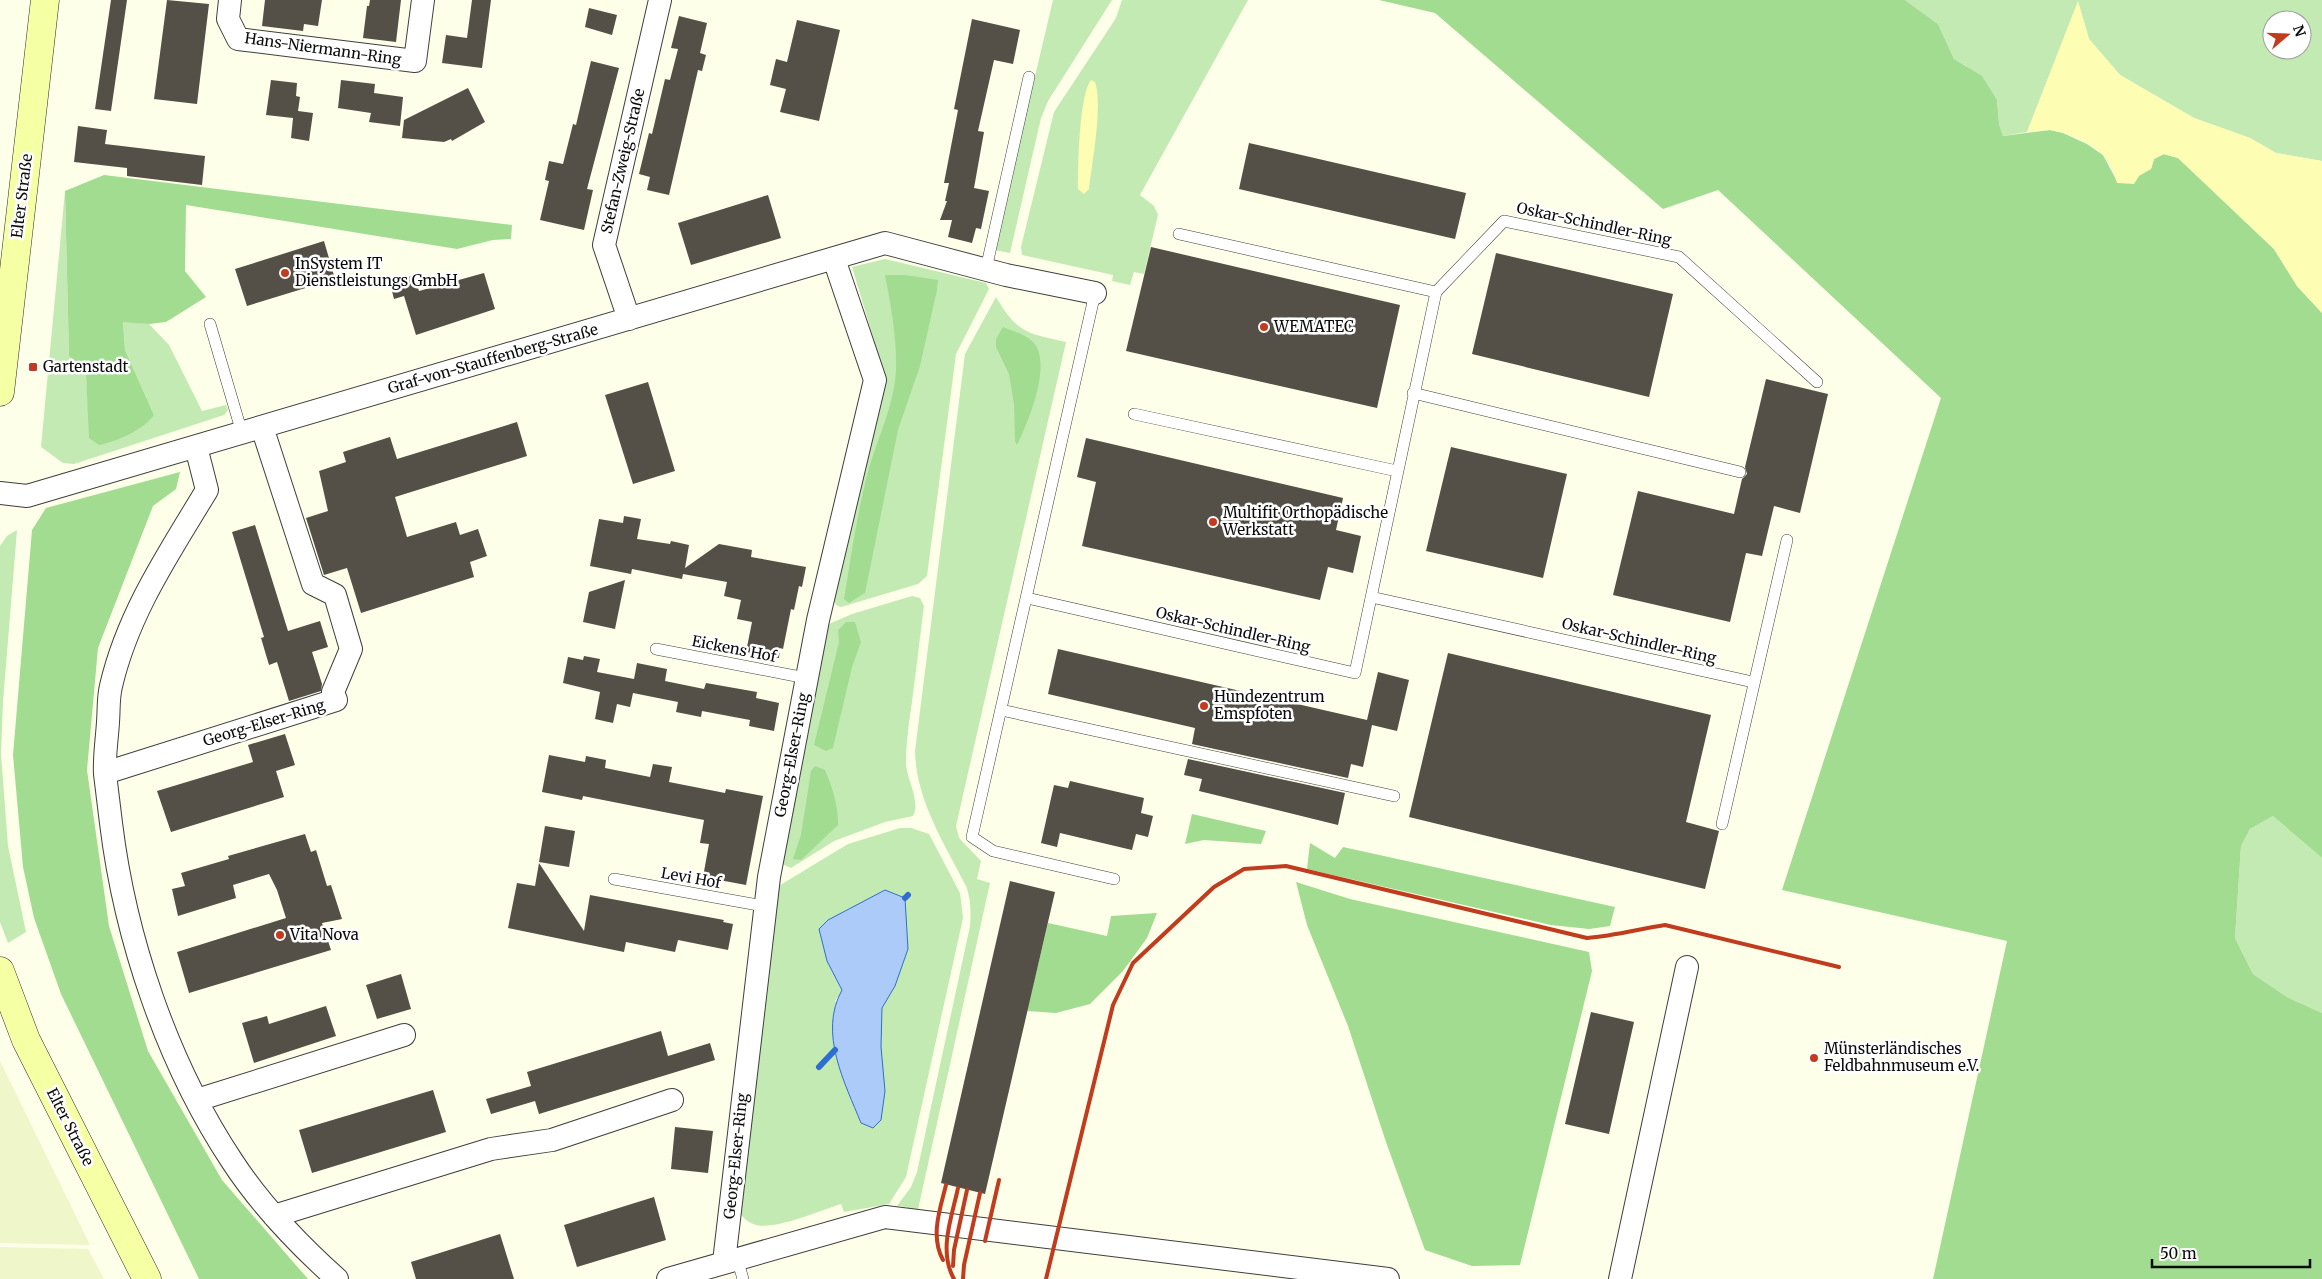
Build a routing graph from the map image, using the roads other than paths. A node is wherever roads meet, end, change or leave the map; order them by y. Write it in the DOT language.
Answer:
graph roads {
  1 [pos="44,0"];
  2 [pos="230,0"];
  3 [pos="423,0"];
  4 [pos="660,0"];
  5 [pos="1029,77"];
  6 [pos="1179,234"];
  7 [pos="834,259"];
  8 [pos="986,269"];
  9 [pos="1436,292"];
  10 [pos="1096,293"];
  11 [pos="629,319"];
  12 [pos="210,324"];
  13 [pos="1817,382"];
  14 [pos="0,392"];
  15 [pos="1413,393"];
  16 [pos="1134,414"];
  17 [pos="252,430"];
  18 [pos="196,447"];
  19 [pos="1397,471"];
  20 [pos="1740,472"];
  21 [pos="0,493"];
  22 [pos="1787,540"];
  23 [pos="1371,597"];
  24 [pos="1027,598"];
  25 [pos="656,649"];
  26 [pos="806,678"];
  27 [pos="1753,682"];
  28 [pos="1001,710"];
  29 [pos="105,773"];
  30 [pos="1394,796"];
  31 [pos="1722,824"];
  32 [pos="614,879"];
  33 [pos="1114,879"];
  34 [pos="764,906"];
  35 [pos="1687,967"];
  36 [pos="0,971"];
  37 [pos="404,1035"];
  38 [pos="197,1100"];
  39 [pos="672,1100"];
  40 [pos="274,1216"];
  41 [pos="734,1267"];
  42 [pos="147,1279"];
  43 [pos="337,1279"];
  44 [pos="668,1279"];
  45 [pos="1388,1279"];
  46 [pos="1620,1279"];
  1 -- 14 [label="main road, Elter Straße"];
  2 -- 3 [label="street, Hans-Niermann-Ring"];
  4 -- 11 [label="street, Stefan-Zweig-Straße"];
  5 -- 8 [label="lane"];
  6 -- 9 [label="lane"];
  7 -- 8 [label="street, Graf-von-Stauffenberg-Straße"];
  7 -- 11 [label="street, Graf-von-Stauffenberg-Straße"];
  7 -- 26 [label="street, Georg-Elser-Ring"];
  8 -- 10 [label="street, Graf-von-Stauffenberg-Straße"];
  9 -- 13 [label="lane, Oskar-Schindler-Ring"];
  9 -- 15 [label="lane, Oskar-Schindler-Ring"];
  10 -- 24 [label="lane"];
  11 -- 17 [label="street, Graf-von-Stauffenberg-Straße"];
  12 -- 17 [label="lane"];
  15 -- 19 [label="lane, Oskar-Schindler-Ring"];
  15 -- 20 [label="lane"];
  16 -- 19 [label="lane"];
  17 -- 18 [label="street, Graf-von-Stauffenberg-Straße"];
  17 -- 29 [label="street, Georg-Elser-Ring"];
  18 -- 21 [label="street, Graf-von-Stauffenberg-Straße"];
  18 -- 29 [label="street"];
  19 -- 23 [label="lane, Oskar-Schindler-Ring"];
  22 -- 27 [label="lane"];
  23 -- 24 [label="lane, Oskar-Schindler-Ring"];
  23 -- 27 [label="lane, Oskar-Schindler-Ring"];
  24 -- 28 [label="lane"];
  25 -- 26 [label="lane, Eickens Hof"];
  26 -- 34 [label="street, Georg-Elser-Ring"];
  27 -- 31 [label="lane"];
  28 -- 30 [label="lane"];
  28 -- 33 [label="lane"];
  29 -- 38 [label="street"];
  32 -- 34 [label="lane, Levi Hof"];
  34 -- 41 [label="street, Georg-Elser-Ring"];
  35 -- 46 [label="street"];
  36 -- 42 [label="main road, Elter Straße"];
  37 -- 38 [label="street"];
  38 -- 40 [label="street"];
  39 -- 40 [label="street"];
  40 -- 43 [label="street"];
  41 -- 44 [label="street"];
  41 -- 45 [label="street"];
}
